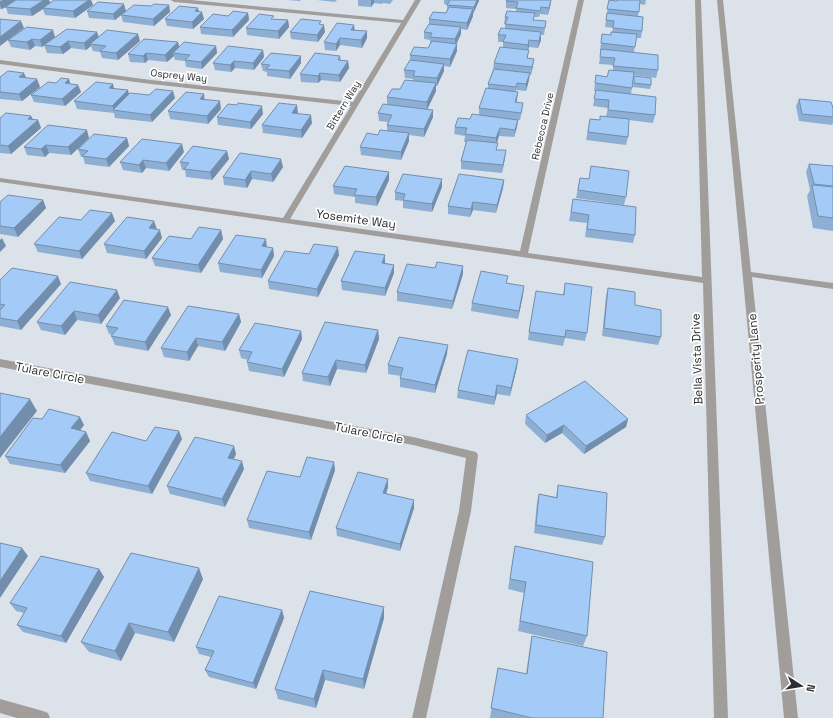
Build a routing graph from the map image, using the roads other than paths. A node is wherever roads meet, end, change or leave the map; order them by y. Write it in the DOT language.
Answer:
graph roads {
  1 [pos="174,0"];
  2 [pos="232,0"];
  3 [pos="418,0"];
  4 [pos="581,0"];
  5 [pos="698,0"];
  6 [pos="720,0"];
  7 [pos="227,5"];
  8 [pos="404,22"];
  9 [pos="0,62"];
  10 [pos="355,104"];
  11 [pos="0,180"];
  12 [pos="285,221"];
  13 [pos="523,256"];
  14 [pos="748,274"];
  15 [pos="708,281"];
  16 [pos="833,286"];
  17 [pos="0,363"];
  18 [pos="0,706"];
  19 [pos="43,718"];
  20 [pos="419,718"];
  21 [pos="721,718"];
  22 [pos="791,718"];
  1 -- 7 [label="street"];
  2 -- 7 [label="street"];
  3 -- 8 [label="street, Bittern Way"];
  4 -- 13 [label="street, Rebecca Drive"];
  5 -- 15 [label="street, Bella Vista Drive"];
  6 -- 14 [label="street, Prosperity Lane"];
  7 -- 8 [label="street"];
  8 -- 10 [label="street, Bittern Way"];
  9 -- 10 [label="street, Osprey Way"];
  10 -- 12 [label="street, Bittern Way"];
  11 -- 12 [label="street, Yosemite Way"];
  12 -- 13 [label="street, Yosemite Way"];
  13 -- 15 [label="street, Yosemite Way"];
  14 -- 16 [label="street"];
  14 -- 22 [label="street, Prosperity Lane"];
  15 -- 21 [label="street, Bella Vista Drive"];
  17 -- 20 [label="street, Tulare Circle"];
  18 -- 19 [label="street"];
}
